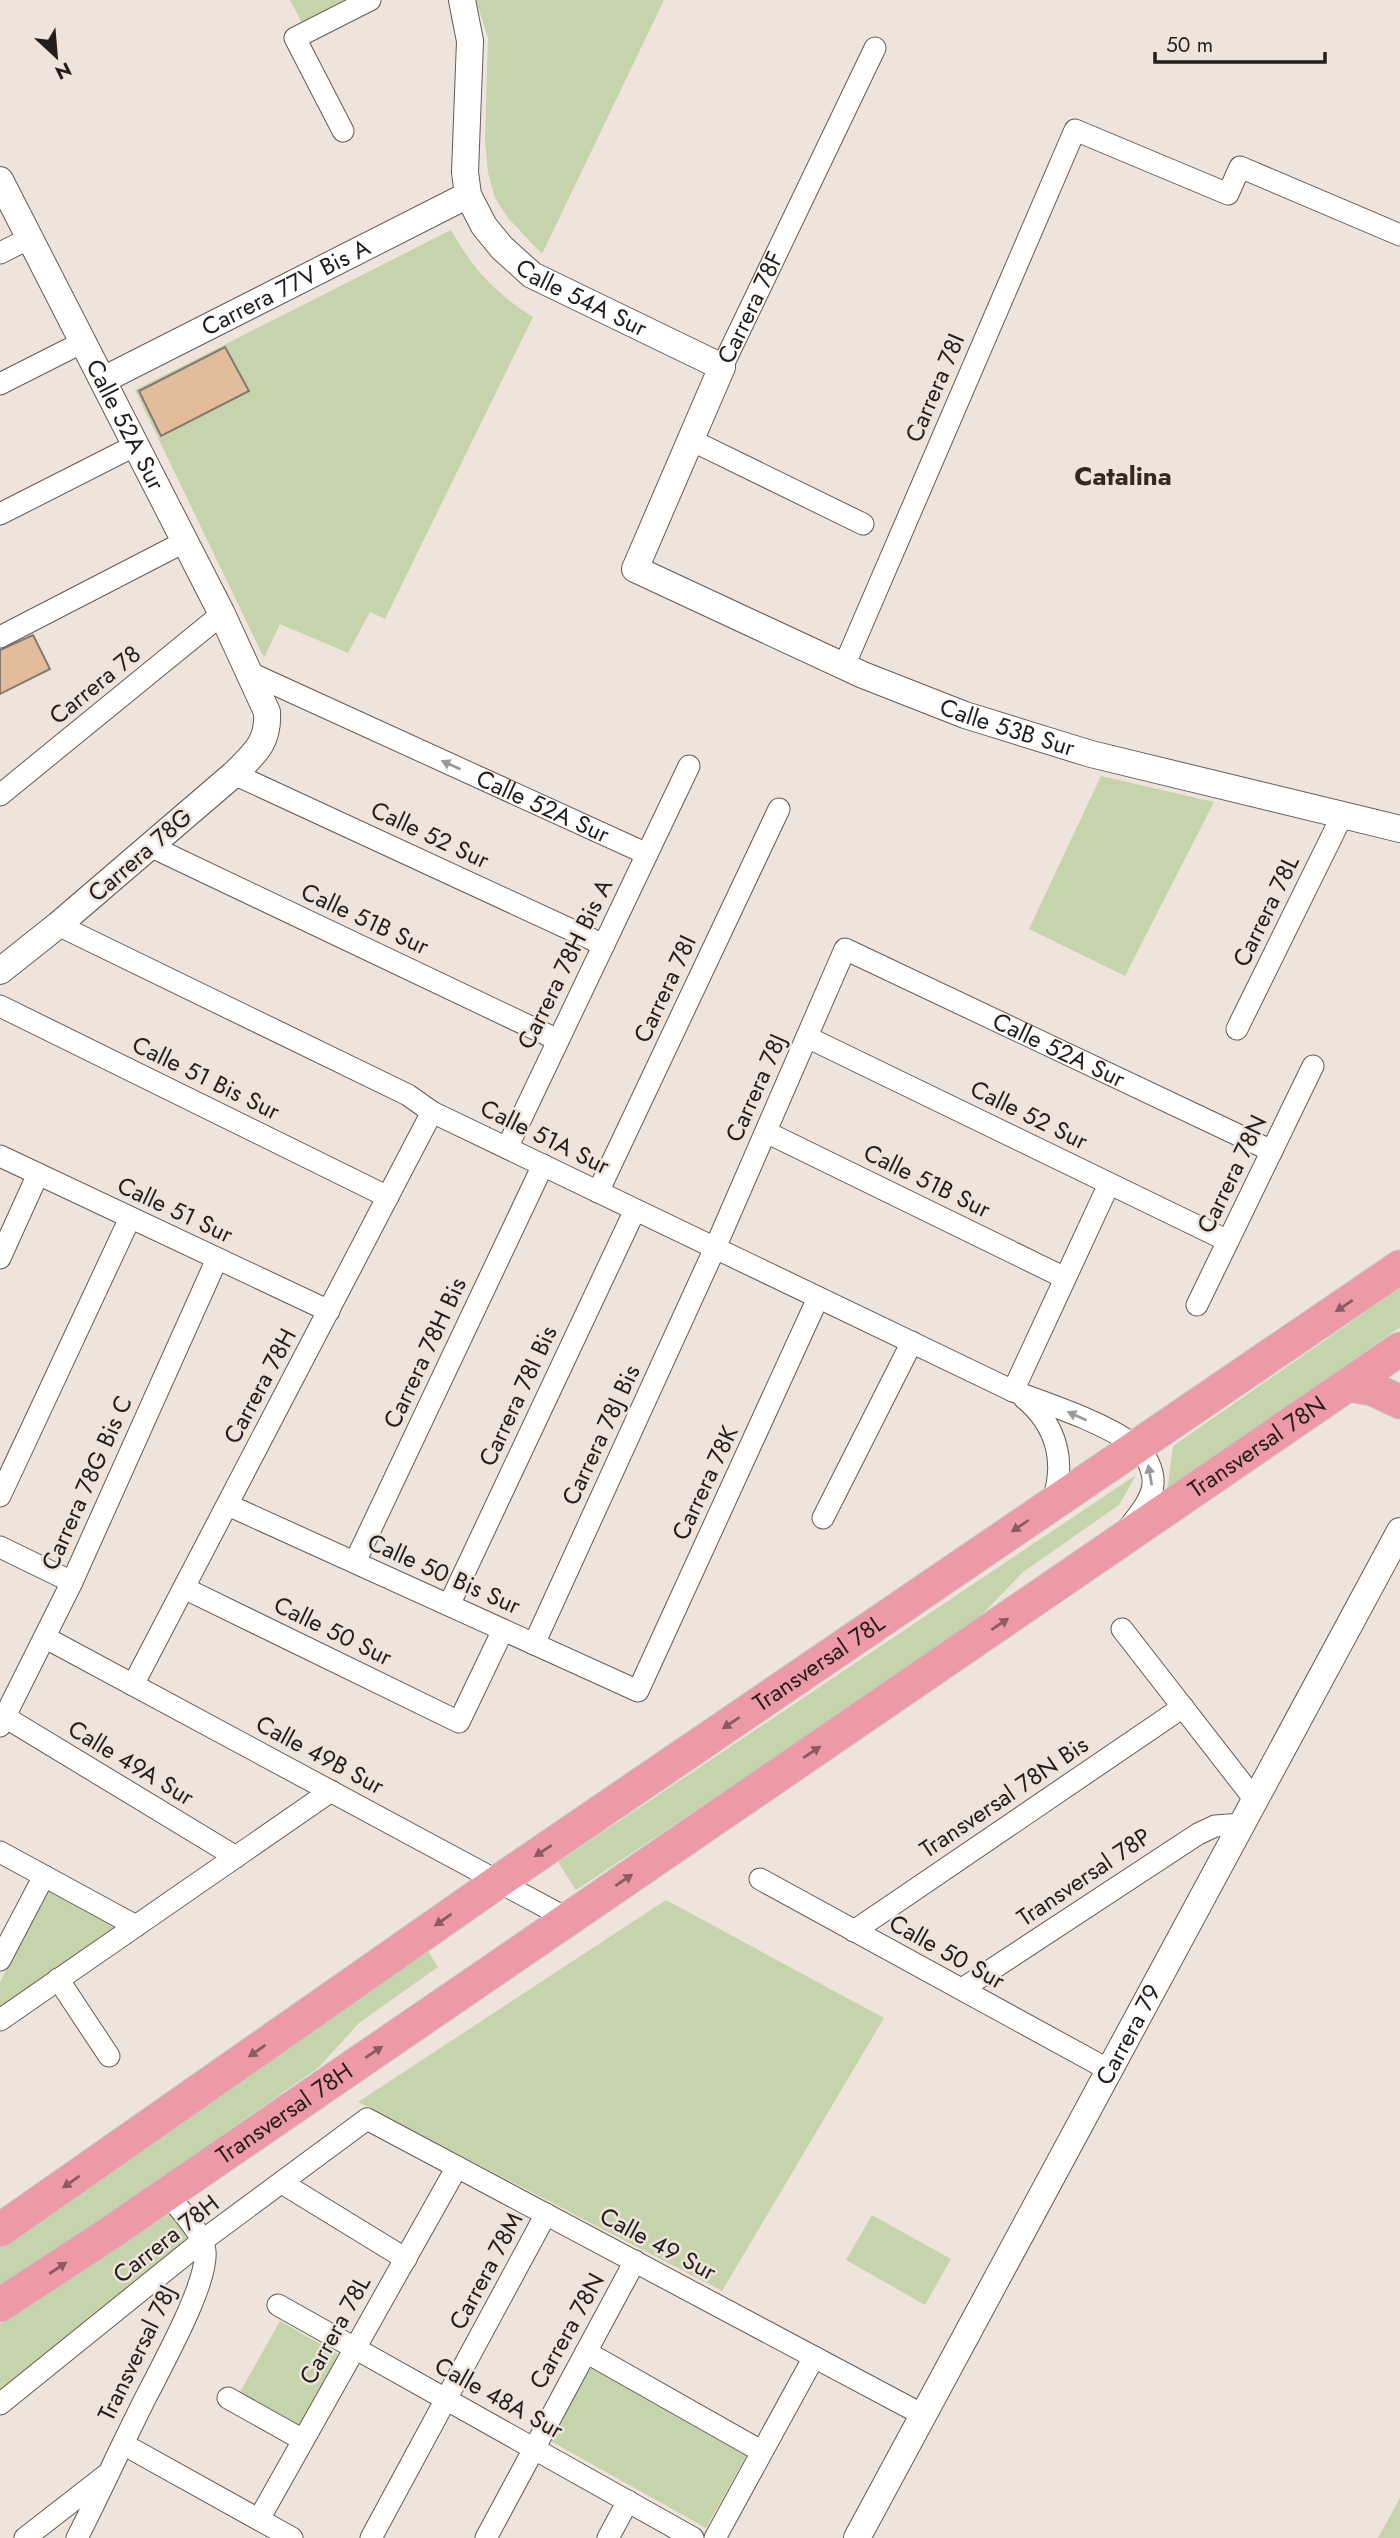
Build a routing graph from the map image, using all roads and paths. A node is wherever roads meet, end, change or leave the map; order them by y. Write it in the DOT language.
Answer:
graph roads {
  1 [pos="370,0"];
  2 [pos="461,0"];
  3 [pos="876,48"];
  4 [pos="344,131"];
  5 [pos="0,180"];
  6 [pos="468,195"];
  7 [pos="1400,235"];
  8 [pos="30,238"];
  9 [pos="0,253"];
  10 [pos="83,342"];
  11 [pos="722,368"];
  12 [pos="103,380"];
  13 [pos="0,384"];
  14 [pos="691,440"];
  15 [pos="136,445"];
  16 [pos="0,514"];
  17 [pos="863,524"];
  18 [pos="186,541"];
  19 [pos="635,569"];
  20 [pos="222,614"];
  21 [pos="0,637"];
  22 [pos="844,666"];
  23 [pos="248,672"];
  24 [pos="268,728"];
  25 [pos="689,766"];
  26 [pos="234,774"];
  27 [pos="0,795"];
  28 [pos="779,809"];
  29 [pos="1342,816"];
  30 [pos="1400,829"];
  31 [pos="150,846"];
  32 [pos="647,854"];
  33 [pos="58,925"];
  34 [pos="604,945"];
  35 [pos="845,949"];
  36 [pos="0,971"];
  37 [pos="0,1006"];
  38 [pos="1237,1029"];
  39 [pos="807,1037"];
  40 [pos="558,1040"];
  41 [pos="1313,1066"];
  42 [pos="432,1112"];
  43 [pos="766,1132"];
  44 [pos="507,1148"];
  45 [pos="1272,1151"];
  46 [pos="0,1156"];
  47 [pos="543,1165"];
  48 [pos="38,1174"];
  49 [pos="1110,1184"];
  50 [pos="598,1192"];
  51 [pos="388,1197"];
  52 [pos="635,1210"];
  53 [pos="130,1218"];
  54 [pos="1228,1241"];
  55 [pos="715,1248"];
  56 [pos="0,1258"];
  57 [pos="217,1259"];
  58 [pos="1400,1267"];
  59 [pos="1065,1278"];
  60 [pos="818,1297"];
  61 [pos="1197,1305"];
  62 [pos="329,1311"];
  63 [pos="912,1342"];
  64 [pos="1400,1349"];
  65 [pos="1348,1385"];
  66 [pos="1013,1391"];
  67 [pos="1400,1402"];
  68 [pos="1137,1447"];
  69 [pos="0,1496"];
  70 [pos="228,1505"];
  71 [pos="1051,1505"];
  72 [pos="822,1518"];
  73 [pos="1400,1531"];
  74 [pos="1116,1544"];
  75 [pos="0,1547"];
  76 [pos="355,1562"];
  77 [pos="72,1582"];
  78 [pos="184,1588"];
  79 [pos="449,1605"];
  80 [pos="1122,1629"];
  81 [pos="503,1630"];
  82 [pos="46,1638"];
  83 [pos="534,1644"];
  84 [pos="133,1685"];
  85 [pos="638,1690"];
  86 [pos="1183,1707"];
  87 [pos="2,1719"];
  88 [pos="331,1791"];
  89 [pos="1255,1800"];
  90 [pos="1242,1824"];
  91 [pos="0,1852"];
  92 [pos="236,1857"];
  93 [pos="44,1876"];
  94 [pos="760,1880"];
  95 [pos="499,1881"];
  96 [pos="568,1919"];
  97 [pos="136,1926"];
  98 [pos="854,1931"];
  99 [pos="0,1960"];
  100 [pos="58,1979"];
  101 [pos="962,1990"];
  102 [pos="0,2020"];
  103 [pos="109,2056"];
  104 [pos="1110,2070"];
  105 [pos="367,2119"];
  106 [pos="457,2167"];
  107 [pos="282,2183"];
  108 [pos="167,2193"];
  109 [pos="546,2214"];
  110 [pos="0,2230"];
  111 [pos="202,2241"];
  112 [pos="406,2259"];
  113 [pos="635,2261"];
  114 [pos="0,2305"];
  115 [pos="278,2305"];
  116 [pos="355,2348"];
  117 [pos="586,2352"];
  118 [pos="814,2357"];
  119 [pos="228,2398"];
  120 [pos="446,2399"];
  121 [pos="0,2404"];
  122 [pos="923,2415"];
  123 [pos="303,2440"];
  124 [pos="122,2444"];
  125 [pos="533,2447"];
  126 [pos="761,2451"];
  127 [pos="112,2471"];
  128 [pos="628,2501"];
  129 [pos="258,2519"];
  130 [pos="25,2538"];
  131 [pos="77,2538"];
  132 [pos="292,2538"];
  133 [pos="371,2538"];
  134 [pos="486,2538"];
  135 [pos="608,2538"];
  136 [pos="694,2538"];
  137 [pos="715,2538"];
  138 [pos="857,2538"];
  1 -- 4 [label="street"];
  2 -- 6 [label="street"];
  3 -- 11 [label="street, Carrera 78F"];
  5 -- 8 [label="street, Calle 52A Sur"];
  6 -- 11 [label="street, Calle 54A Sur"];
  6 -- 12 [label="street, Carrera 77V Bis A"];
  7 -- 22 [label="street, Carrera 78I"];
  8 -- 9 [label="street"];
  8 -- 10 [label="street, Calle 52A Sur"];
  10 -- 12 [label="street, Calle 52A Sur"];
  10 -- 13 [label="street"];
  11 -- 14 [label="street, Carrera 78F"];
  12 -- 15 [label="street, Calle 52A Sur"];
  14 -- 17 [label="street"];
  14 -- 19 [label="street, Carrera 78F"];
  15 -- 16 [label="street"];
  15 -- 18 [label="street, Calle 52A Sur"];
  18 -- 20 [label="street, Calle 52A Sur"];
  18 -- 21 [label="street"];
  19 -- 22 [label="street, Calle 53B Sur"];
  20 -- 23 [label="street, Calle 52A Sur"];
  20 -- 27 [label="street, Carrera 78"];
  22 -- 29 [label="street, Calle 53B Sur"];
  23 -- 24 [label="street, Calle 52A Sur"];
  32 -- 23 [label="street, Calle 52A Sur, one-way"];
  24 -- 26 [label="street, Carrera 78G"];
  25 -- 32 [label="street, Carrera 78H Bis A"];
  26 -- 31 [label="street, Carrera 78G"];
  26 -- 34 [label="street, Calle 52 Sur"];
  28 -- 50 [label="street, Carrera 78I"];
  29 -- 30 [label="street, Calle 53B Sur"];
  29 -- 38 [label="street, Carrera 78L"];
  31 -- 33 [label="street, Carrera 78G"];
  31 -- 40 [label="street, Calle 51B Sur"];
  32 -- 34 [label="street, Carrera 78H Bis A"];
  33 -- 36 [label="street, Carrera 78G"];
  33 -- 42 [label="street, Calle 51A Sur"];
  34 -- 40 [label="street, Carrera 78H Bis A"];
  35 -- 39 [label="street, Carrera 78J"];
  35 -- 45 [label="street, Calle 52A Sur"];
  37 -- 51 [label="street, Calle 51 Bis Sur"];
  39 -- 43 [label="street, Carrera 78J"];
  39 -- 49 [label="street, Calle 52 Sur"];
  40 -- 44 [label="street, Carrera 78H Bis A"];
  41 -- 45 [label="street, Carrera 78N"];
  42 -- 44 [label="street, Calle 51A Sur"];
  42 -- 51 [label="street, Carrera 78H"];
  43 -- 55 [label="street, Carrera 78J"];
  43 -- 59 [label="street, Calle 51B Sur"];
  44 -- 47 [label="street, Calle 51A Sur"];
  45 -- 54 [label="street, Carrera 78N"];
  46 -- 48 [label="street, Calle 51 Sur"];
  47 -- 50 [label="street, Calle 51A Sur"];
  47 -- 76 [label="street, Carrera 78H Bis"];
  48 -- 53 [label="street, Calle 51 Sur"];
  48 -- 56 [label="street"];
  49 -- 54 [label="street, Calle 52 Sur"];
  49 -- 59 [label="street"];
  50 -- 52 [label="street, Calle 51A Sur"];
  51 -- 62 [label="street, Carrera 78H"];
  52 -- 55 [label="street, Calle 51A Sur"];
  52 -- 79 [label="street, Carrera 78I Bis"];
  53 -- 57 [label="street, Calle 51 Sur"];
  53 -- 69 [label="street"];
  54 -- 61 [label="street, Carrera 78N"];
  55 -- 60 [label="street, Calle 51A Sur"];
  55 -- 83 [label="street, Carrera 78J Bis"];
  57 -- 62 [label="street, Calle 51 Sur"];
  57 -- 77 [label="street, Carrera 78G Bis C"];
  58 -- 68 [label="main road, one-way"];
  59 -- 66 [label="street"];
  60 -- 63 [label="street, Calle 51A Sur"];
  60 -- 85 [label="street, Carrera 78K"];
  62 -- 70 [label="street, Carrera 78H"];
  63 -- 66 [label="street, Calle 51A Sur"];
  63 -- 72 [label="street"];
  64 -- 65 [label="main road, Transversal 78N"];
  65 -- 67 [label="main road"];
  65 -- 74 [label="main road, Transversal 78N"];
  68 -- 66 [label="street, Calle 51A Sur, one-way"];
  66 -- 71 [label="street, Calle 51A Sur"];
  68 -- 71 [label="main road, Transversal 78L"];
  74 -- 68 [label="street, one-way"];
  70 -- 76 [label="street, Calle 50 Bis Sur"];
  70 -- 78 [label="street, Carrera 78H"];
  71 -- 95 [label="main road, Transversal 78L, one-way"];
  73 -- 89 [label="street, Carrera 79"];
  96 -- 74 [label="main road, one-way"];
  75 -- 77 [label="street"];
  76 -- 79 [label="street, Calle 50 Bis Sur"];
  77 -- 82 [label="street, Carrera 78G Bis C"];
  78 -- 81 [label="street, Calle 50 Sur"];
  78 -- 84 [label="street, Carrera 78H"];
  79 -- 81 [label="street, Calle 50 Bis Sur"];
  80 -- 86 [label="street"];
  81 -- 83 [label="street, Calle 50 Bis Sur"];
  82 -- 84 [label="street, Calle 49B Sur"];
  82 -- 87 [label="street, Carrera 78G Bis C"];
  83 -- 85 [label="street, Calle 50 Bis Sur"];
  84 -- 88 [label="street, Calle 49B Sur"];
  86 -- 89 [label="street"];
  86 -- 98 [label="street, Transversal 78N Bis"];
  87 -- 92 [label="street, Calle 49A Sur"];
  88 -- 92 [label="street"];
  88 -- 95 [label="street, Calle 49B Sur"];
  89 -- 90 [label="street, Carrera 79"];
  90 -- 101 [label="street, Transversal 78P"];
  90 -- 104 [label="street, Carrera 79"];
  91 -- 93 [label="street"];
  92 -- 97 [label="street"];
  93 -- 97 [label="street"];
  93 -- 99 [label="street"];
  94 -- 98 [label="street, Calle 50 Sur"];
  95 -- 96 [label="street, Calle 49B Sur"];
  95 -- 110 [label="main road, one-way"];
  108 -- 96 [label="main road, Transversal 78H, one-way"];
  97 -- 100 [label="street"];
  98 -- 101 [label="street, Calle 50 Sur"];
  100 -- 102 [label="street"];
  100 -- 103 [label="street"];
  101 -- 104 [label="street, Calle 50 Sur"];
  104 -- 122 [label="street, Carrera 79"];
  105 -- 106 [label="street, Calle 49 Sur"];
  105 -- 107 [label="street, Carrera 78H"];
  106 -- 109 [label="street, Calle 49 Sur"];
  106 -- 112 [label="street, Carrera 78L"];
  107 -- 111 [label="street, Carrera 78H"];
  107 -- 112 [label="street"];
  108 -- 111 [label="street"];
  114 -- 108 [label="main road, Transversal 78H, one-way"];
  109 -- 113 [label="street, Calle 49 Sur"];
  109 -- 120 [label="street, Carrera 78M"];
  111 -- 121 [label="street, Carrera 78H"];
  111 -- 124 [label="street, Transversal 78J"];
  112 -- 116 [label="street, Carrera 78L"];
  113 -- 117 [label="street, Carrera 78N"];
  113 -- 118 [label="street, Calle 49 Sur"];
  115 -- 116 [label="street, Calle 48A Sur"];
  116 -- 120 [label="street, Calle 48A Sur"];
  116 -- 123 [label="street, Carrera 78L"];
  117 -- 125 [label="street, Carrera 78N"];
  117 -- 126 [label="street"];
  118 -- 122 [label="street, Calle 49 Sur"];
  118 -- 126 [label="street"];
  119 -- 123 [label="street"];
  120 -- 125 [label="street, Calle 48A Sur"];
  120 -- 133 [label="street, Carrera 78M"];
  122 -- 138 [label="street, Carrera 79"];
  123 -- 129 [label="street, Carrera 78L"];
  124 -- 127 [label="street, Transversal 78J"];
  124 -- 129 [label="street"];
  125 -- 128 [label="street, Calle 48A Sur"];
  125 -- 134 [label="street, Carrera 78N"];
  126 -- 137 [label="street"];
  127 -- 130 [label="street"];
  127 -- 131 [label="street, Transversal 78J"];
  128 -- 135 [label="street"];
  128 -- 136 [label="street, Calle 48A Sur"];
  129 -- 132 [label="street"];
}
